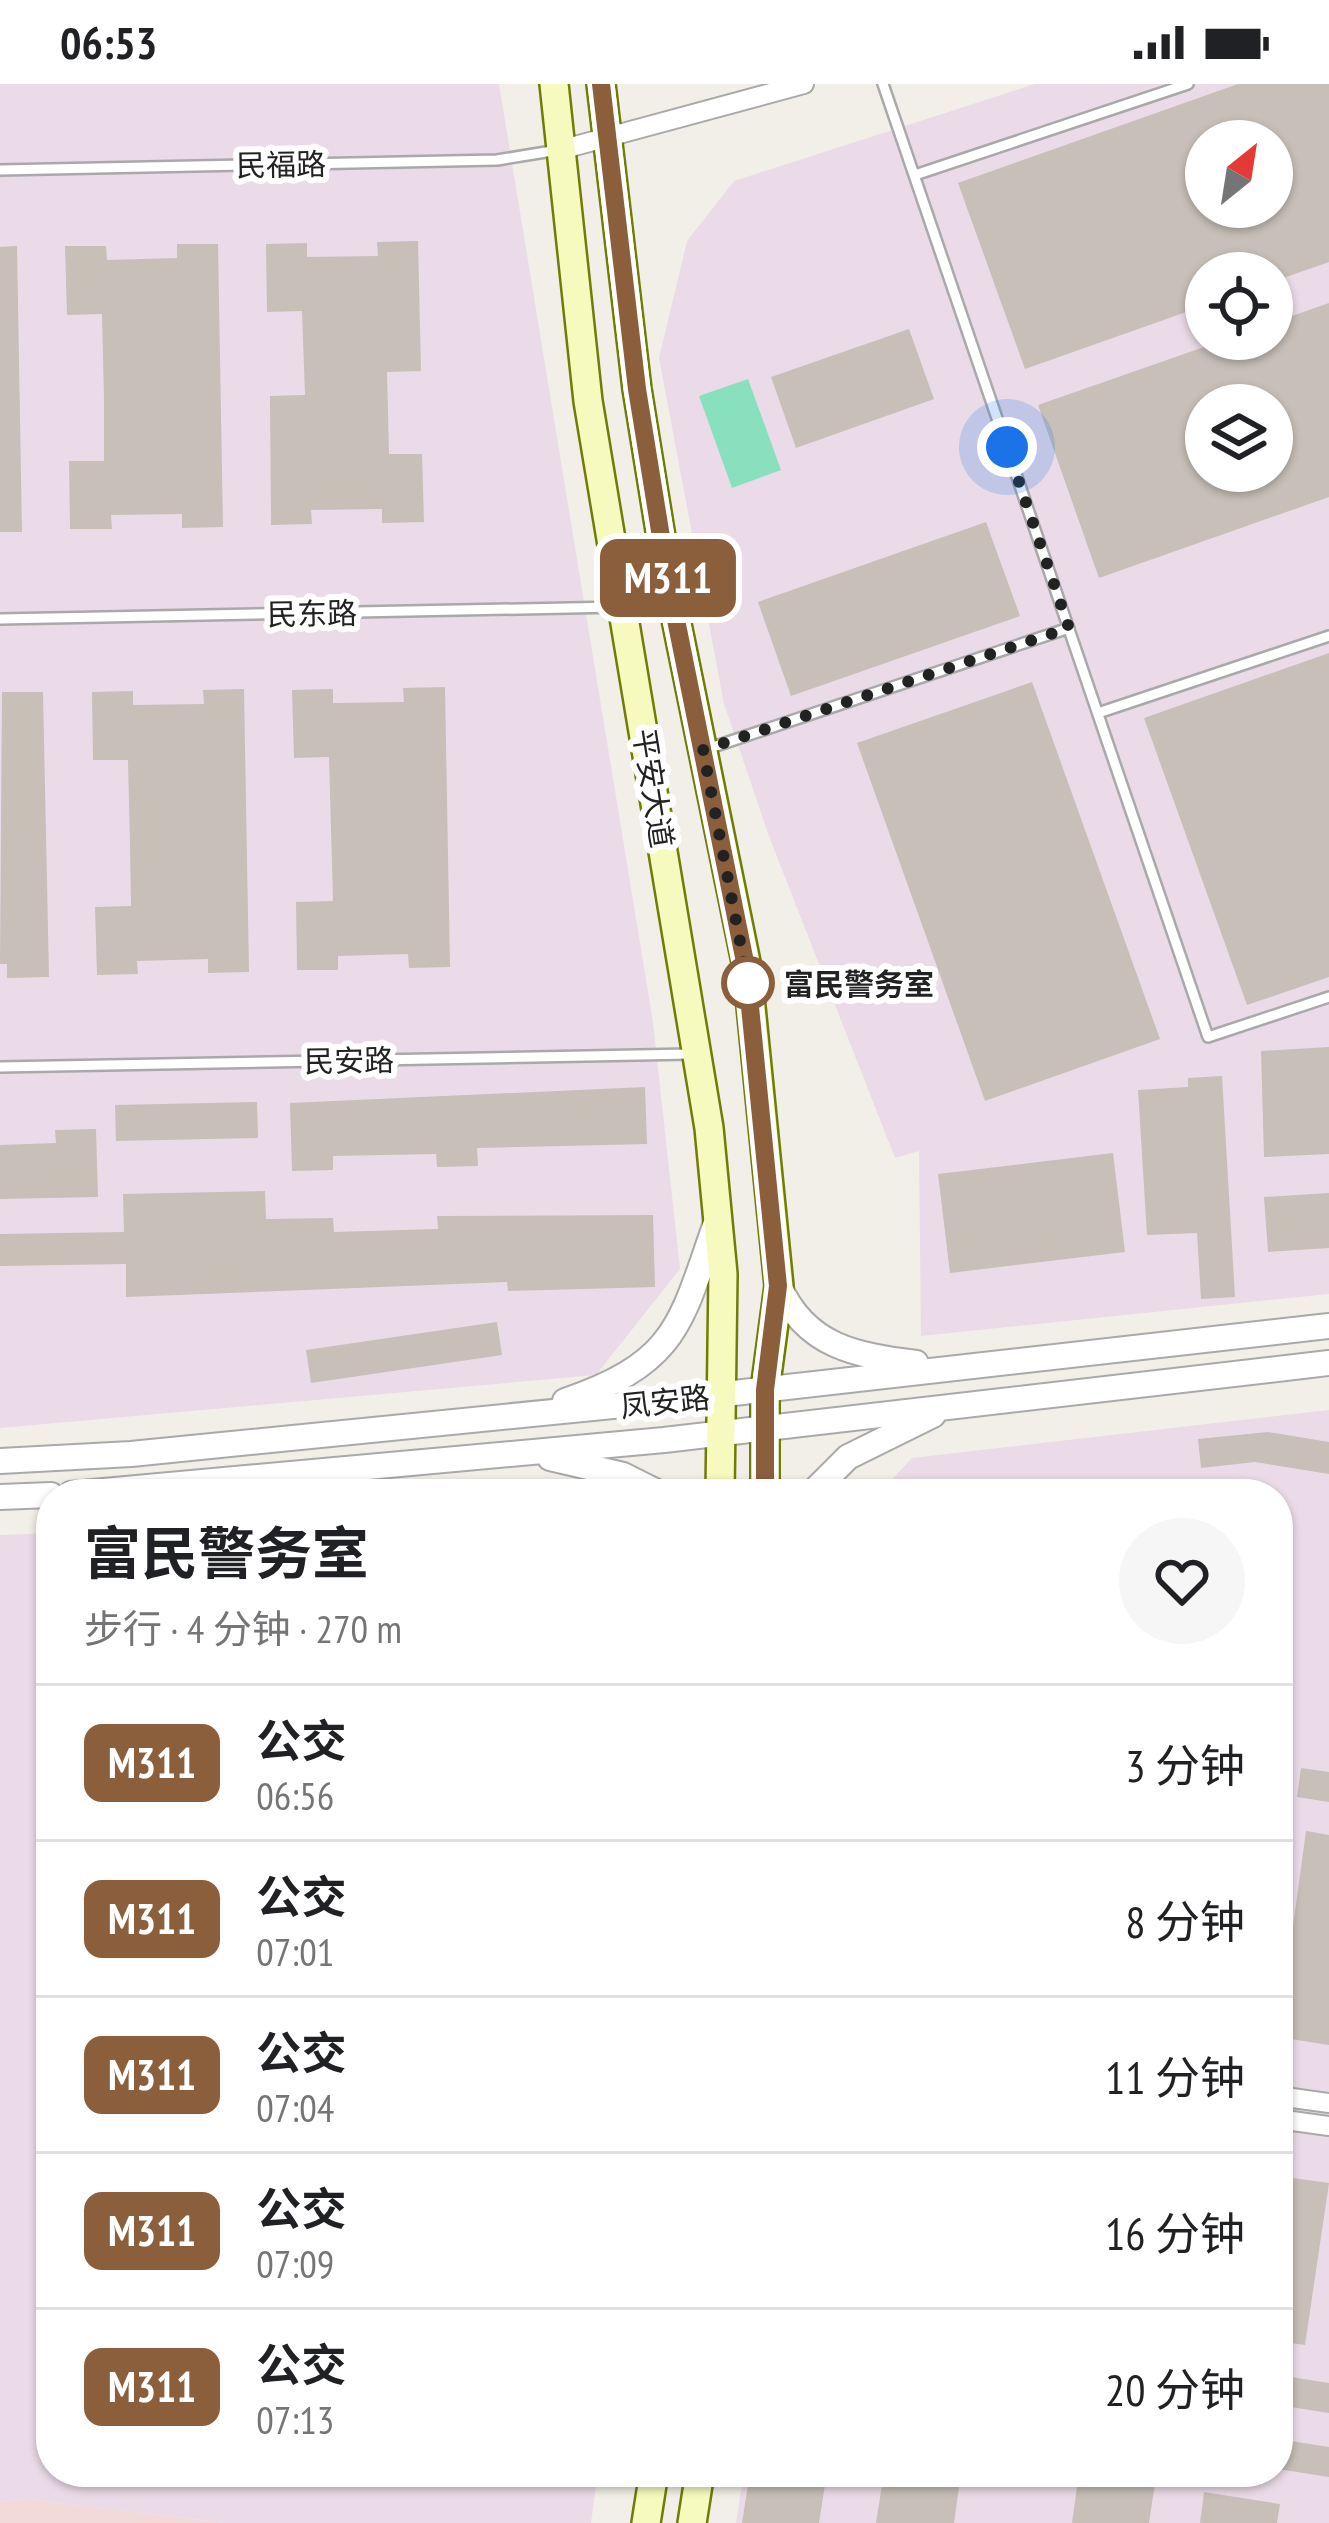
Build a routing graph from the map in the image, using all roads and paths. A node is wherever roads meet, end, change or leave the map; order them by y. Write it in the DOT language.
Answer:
graph roads {
  1 [pos="554,84"];
  2 [pos="601,84"];
  3 [pos="804,84"];
  4 [pos="883,84"];
  5 [pos="1188,84"];
  6 [pos="608,136"];
  7 [pos="560,150"];
  8 [pos="0,170"];
  9 [pos="915,175"];
  10 [pos="624,607"];
  11 [pos="0,619"];
  12 [pos="1069,628"];
  13 [pos="1329,636"];
  14 [pos="1098,713"];
  15 [pos="703,750"];
  16 [pos="1329,997"];
  17 [pos="697,1054"];
  18 [pos="0,1066"];
  19 [pos="718,1217"];
  20 [pos="778,1286"];
  21 [pos="1329,1326"];
  22 [pos="1329,1363"];
  23 [pos="954,1368"];
  24 [pos="765,1390"];
  25 [pos="720,1395"];
  26 [pos="950,1407"];
  27 [pos="526,1415"];
  28 [pos="765,1428"];
  29 [pos="720,1433"];
  30 [pos="529,1453"];
  31 [pos="0,1461"];
  32 [pos="239,1479"];
  33 [pos="632,1479"];
  34 [pos="720,1479"];
  35 [pos="765,1479"];
  36 [pos="826,1479"];
  37 [pos="36,1496"];
  38 [pos="0,1497"];
  39 [pos="1293,2098"];
  40 [pos="1329,2103"];
  41 [pos="1293,2121"];
  42 [pos="1329,2126"];
  43 [pos="652,2487"];
  44 [pos="698,2487"];
  45 [pos="646,2523"];
  46 [pos="692,2523"];
  1 -- 7 [label="main road, 平安大道"];
  2 -- 6 [label="main road, 平安大道"];
  3 -- 6 [label="street"];
  4 -- 9 [label="lane"];
  5 -- 9 [label="lane"];
  6 -- 7 [label="street"];
  6 -- 15 [label="main road, 平安大道"];
  7 -- 8 [label="lane, 民福路"];
  7 -- 10 [label="main road, 平安大道"];
  9 -- 12 [label="lane"];
  10 -- 11 [label="lane, 民东路"];
  10 -- 17 [label="main road, 平安大道"];
  12 -- 14 [label="lane"];
  12 -- 15 [label="lane"];
  13 -- 14 [label="lane"];
  14 -- 16 [label="lane"];
  15 -- 20 [label="main road, 平安大道"];
  17 -- 18 [label="lane, 民安路"];
  17 -- 19 [label="main road, 平安大道"];
  19 -- 25 [label="main road, 平安大道"];
  19 -- 27 [label="street"];
  20 -- 23 [label="street"];
  20 -- 24 [label="main road, 平安大道"];
  21 -- 23 [label="street, 凤安路"];
  22 -- 26 [label="street, 凤安路"];
  23 -- 24 [label="street, 凤安路"];
  24 -- 25 [label="street, 凤安路"];
  24 -- 28 [label="main road, 平安大道"];
  25 -- 27 [label="street, 凤安路"];
  25 -- 29 [label="main road, 平安大道"];
  26 -- 28 [label="street, 凤安路"];
  26 -- 36 [label="street"];
  27 -- 31 [label="street, 凤安路"];
  28 -- 29 [label="street, 凤安路"];
  28 -- 35 [label="main road, 平安大道"];
  29 -- 30 [label="street, 凤安路"];
  29 -- 34 [label="main road, 平安大道"];
  30 -- 32 [label="street, 凤安路"];
  30 -- 33 [label="street"];
  37 -- 38 [label="street"];
  39 -- 40 [label="street"];
  41 -- 42 [label="street"];
  43 -- 45 [label="main road"];
  44 -- 46 [label="main road"];
}
